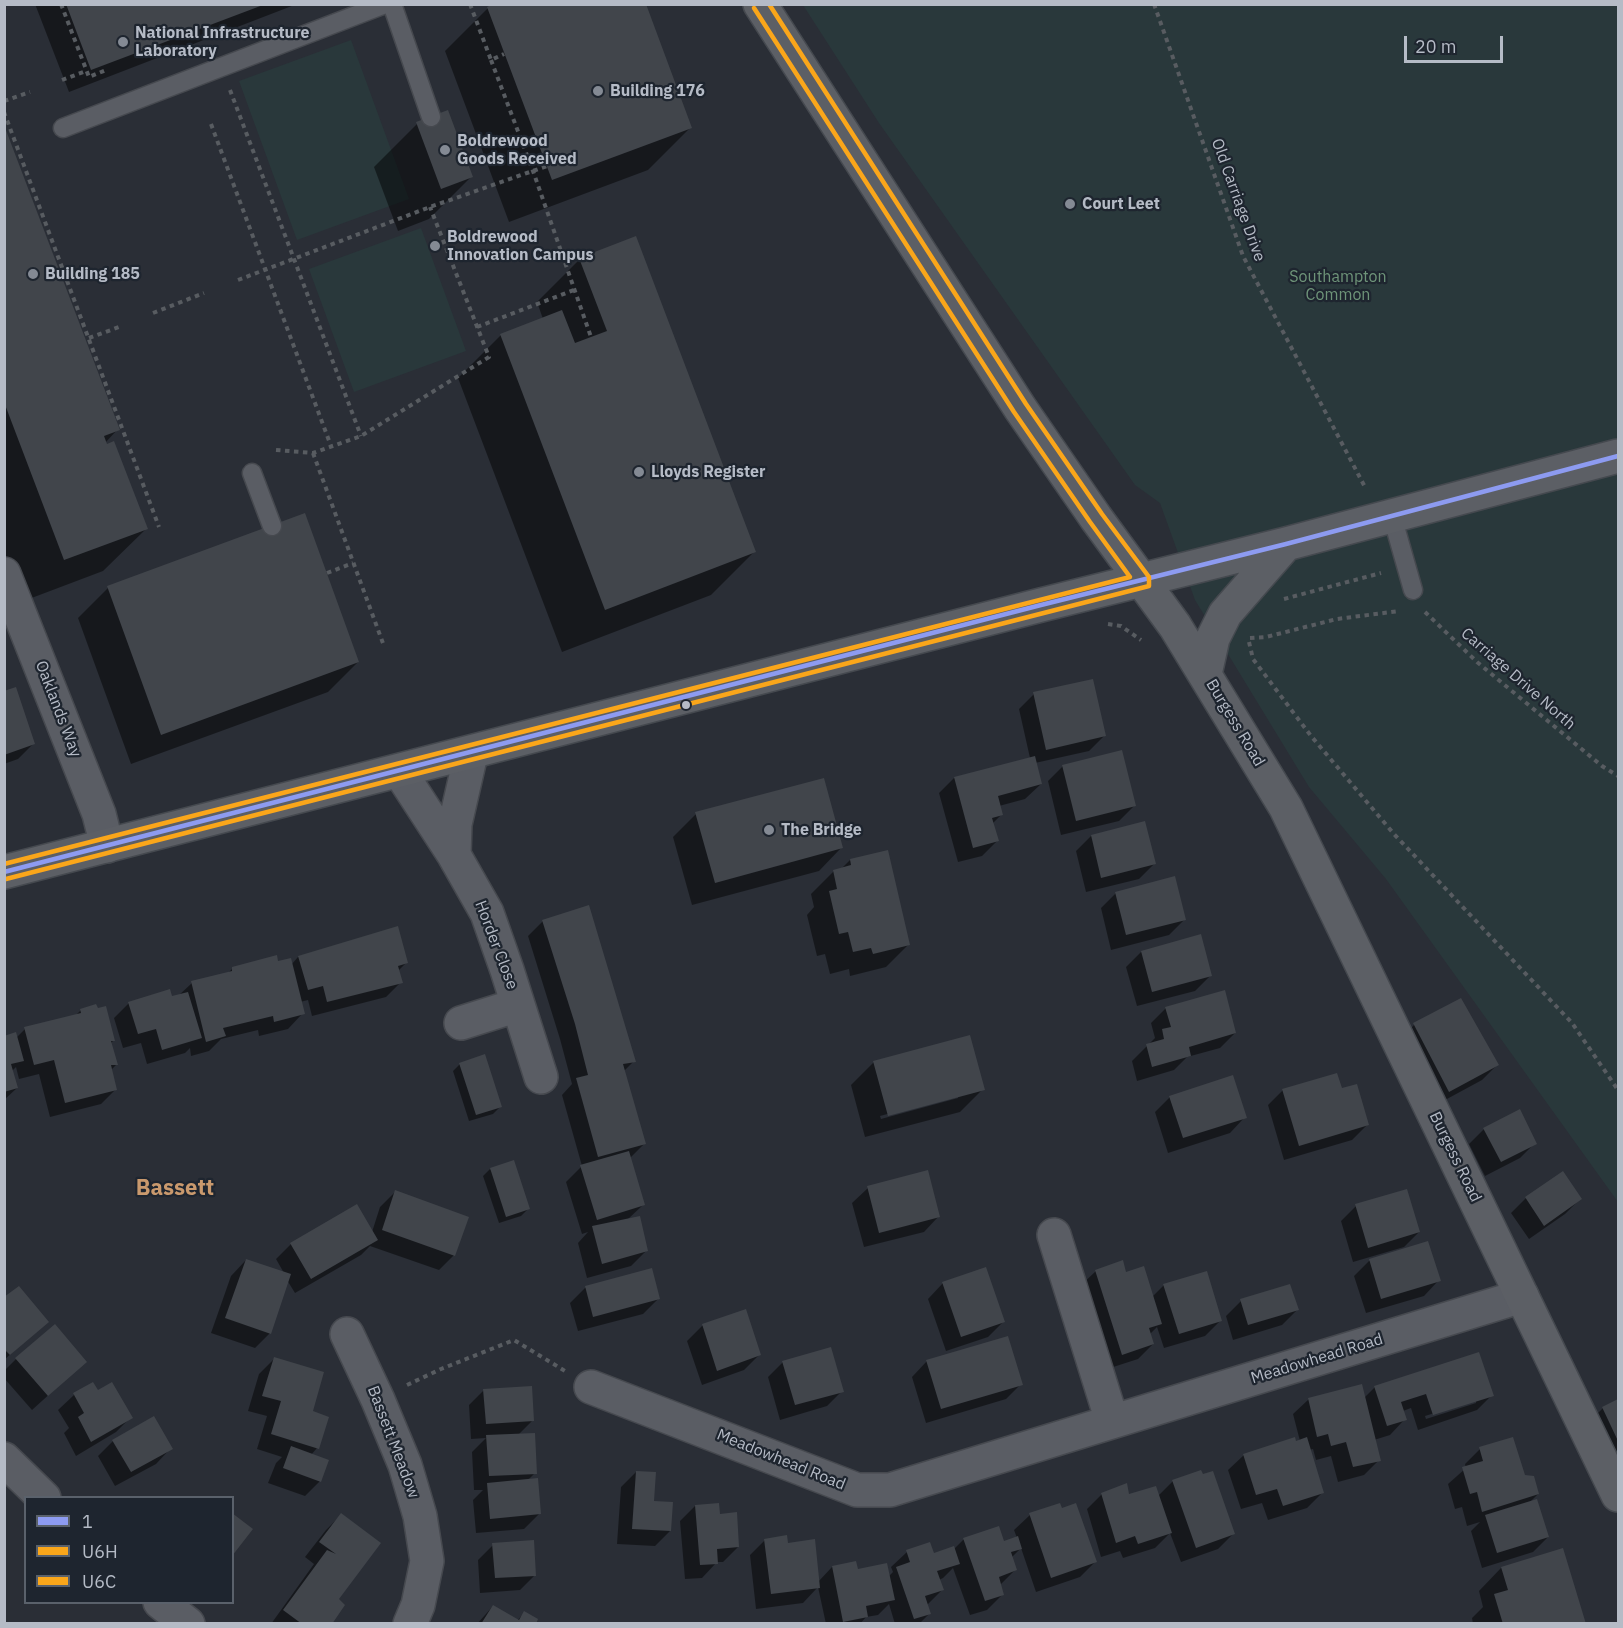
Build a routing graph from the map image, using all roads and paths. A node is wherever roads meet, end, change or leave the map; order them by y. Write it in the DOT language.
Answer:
graph roads {
  1 [pos="61,4"];
  2 [pos="385,4"];
  3 [pos="392,4"];
  4 [pos="470,4"];
  5 [pos="760,4"];
  6 [pos="1154,4"];
  7 [pos="206,27"];
  8 [pos="214,48"];
  9 [pos="504,54"];
  10 [pos="491,60"];
  11 [pos="106,70"];
  12 [pos="86,71"];
  13 [pos="62,80"];
  14 [pos="228,84"];
  15 [pos="30,92"];
  16 [pos="4,101"];
  17 [pos="4,112"];
  18 [pos="431,117"];
  19 [pos="211,124"];
  20 [pos="63,128"];
  21 [pos="547,166"];
  22 [pos="533,171"];
  23 [pos="430,207"];
  24 [pos="293,258"];
  25 [pos="265,269"];
  26 [pos="238,280"];
  27 [pos="574,290"];
  28 [pos="204,293"];
  29 [pos="153,313"];
  30 [pos="119,327"];
  31 [pos="477,327"];
  32 [pos="591,337"];
  33 [pos="89,338"];
  34 [pos="361,436"];
  35 [pos="331,446"];
  36 [pos="276,450"];
  37 [pos="313,453"];
  38 [pos="1618,456"];
  39 [pos="252,473"];
  40 [pos="1368,493"];
  41 [pos="1392,516"];
  42 [pos="272,525"];
  43 [pos="159,526"];
  44 [pos="1286,544"];
  45 [pos="354,563"];
  46 [pos="1406,566"];
  47 [pos="327,573"];
  48 [pos="4,574"];
  49 [pos="1143,581"];
  50 [pos="1413,590"];
  51 [pos="1280,600"];
  52 [pos="1420,608"];
  53 [pos="1097,627"];
  54 [pos="1246,631"];
  55 [pos="1248,638"];
  56 [pos="1146,643"];
  57 [pos="384,646"];
  58 [pos="1205,674"];
  59 [pos="471,754"];
  60 [pos="400,772"];
  61 [pos="1618,776"];
  62 [pos="107,846"];
  63 [pos="454,855"];
  64 [pos="4,872"];
  65 [pos="518,1005"];
  66 [pos="461,1023"];
  67 [pos="541,1077"];
  68 [pos="1618,1090"];
  69 [pos="1054,1235"];
  70 [pos="1522,1296"];
  71 [pos="346,1334"];
  72 [pos="591,1387"];
  73 [pos="378,1400"];
  74 [pos="1112,1421"];
  75 [pos="4,1459"];
  76 [pos="1618,1495"];
  77 [pos="43,1496"];
  78 [pos="163,1604"];
  79 [pos="188,1623"];
  80 [pos="410,1623"];
  1 -- 12 [label="path"];
  2 -- 20 [label="lane"];
  3 -- 18 [label="lane"];
  4 -- 10 [label="path"];
  5 -- 49 [label="main road, Burgess Road"];
  6 -- 40 [label="path, Old Carriage Drive"];
  7 -- 8 [label="path"];
  9 -- 10 [label="path"];
  10 -- 22 [label="path"];
  11 -- 12 [label="path"];
  12 -- 13 [label="path"];
  14 -- 24 [label="path"];
  15 -- 16 [label="path"];
  17 -- 33 [label="path"];
  19 -- 25 [label="path"];
  21 -- 22 [label="path"];
  22 -- 23 [label="path"];
  22 -- 27 [label="path"];
  23 -- 24 [label="path"];
  23 -- 31 [label="path"];
  24 -- 25 [label="path"];
  24 -- 34 [label="path"];
  25 -- 26 [label="path"];
  25 -- 35 [label="path"];
  27 -- 31 [label="path"];
  27 -- 32 [label="path"];
  28 -- 29 [label="path"];
  30 -- 33 [label="path"];
  31 -- 34 [label="path"];
  33 -- 43 [label="path"];
  34 -- 35 [label="path"];
  35 -- 37 [label="path"];
  36 -- 37 [label="path"];
  37 -- 45 [label="path"];
  38 -- 41 [label="main road"];
  39 -- 42 [label="lane"];
  41 -- 44 [label="main road"];
  41 -- 46 [label="lane"];
  44 -- 49 [label="main road"];
  44 -- 58 [label="main road"];
  45 -- 47 [label="path"];
  45 -- 57 [label="path"];
  46 -- 50 [label="lane"];
  46 -- 51 [label="path"];
  48 -- 62 [label="street, Oaklands Way"];
  49 -- 58 [label="main road, Burgess Road"];
  49 -- 59 [label="main road"];
  50 -- 52 [label="path, Carriage Drive North"];
  52 -- 55 [label="path"];
  52 -- 61 [label="path, Carriage Drive North"];
  53 -- 56 [label="path"];
  54 -- 55 [label="path"];
  55 -- 68 [label="path"];
  58 -- 70 [label="main road, Burgess Road"];
  59 -- 60 [label="main road"];
  59 -- 63 [label="street"];
  60 -- 62 [label="main road"];
  60 -- 63 [label="street, Horder Close"];
  62 -- 64 [label="main road"];
  63 -- 65 [label="street, Horder Close"];
  65 -- 66 [label="street, Horder Close"];
  65 -- 67 [label="street, Horder Close"];
  69 -- 74 [label="street"];
  70 -- 74 [label="street, Meadowhead Road"];
  70 -- 76 [label="main road, Burgess Road"];
  71 -- 73 [label="street, Bassett Meadow"];
  72 -- 73 [label="path"];
  72 -- 74 [label="street, Meadowhead Road"];
  73 -- 80 [label="street, Bassett Meadow"];
  75 -- 77 [label="street"];
  78 -- 79 [label="street"];
}
